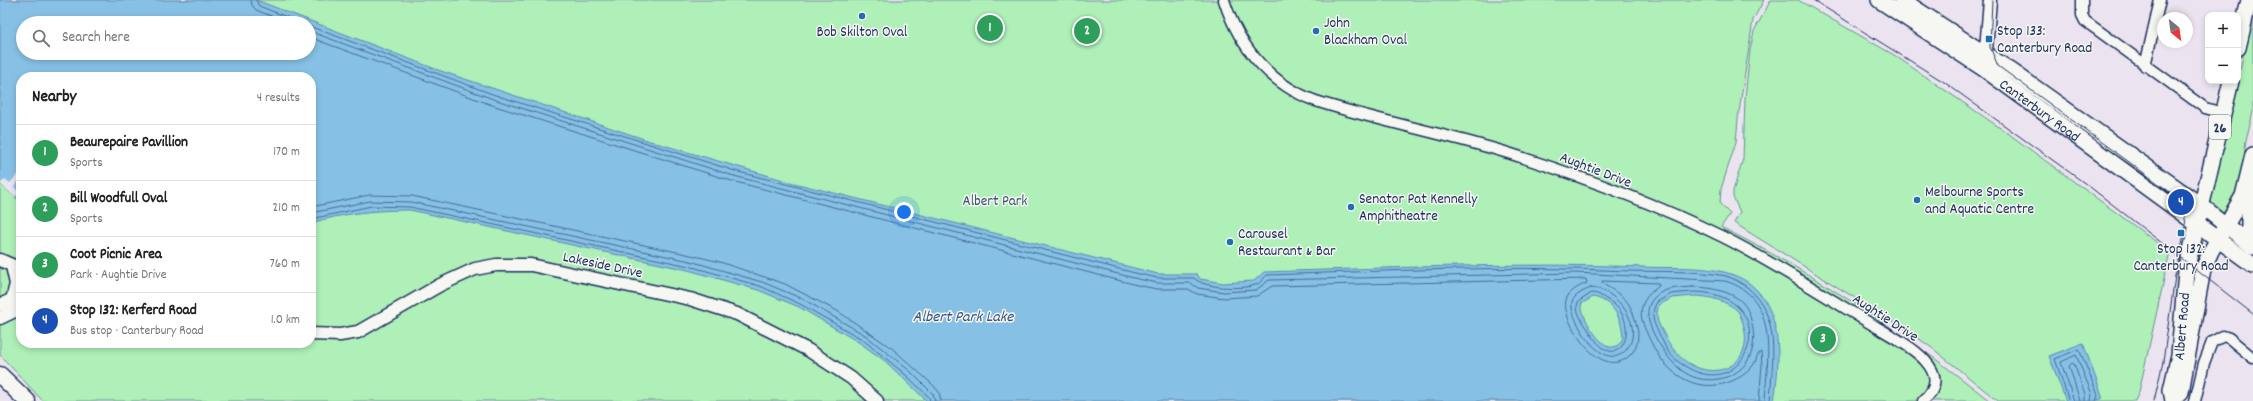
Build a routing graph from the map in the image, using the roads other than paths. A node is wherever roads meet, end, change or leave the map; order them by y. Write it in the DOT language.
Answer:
graph roads {
  1 [pos="1224,0"];
  2 [pos="1879,0"];
  3 [pos="1902,0"];
  4 [pos="1990,0"];
  5 [pos="2082,0"];
  6 [pos="2160,0"];
  7 [pos="2249,0"];
  8 [pos="2241,35"];
  9 [pos="1986,54"];
  10 [pos="2145,66"];
  11 [pos="1984,69"];
  12 [pos="2229,84"];
  13 [pos="2223,113"];
  14 [pos="2253,155"];
  15 [pos="2248,180"];
  16 [pos="2202,206"];
  17 [pos="2196,225"];
  18 [pos="2226,226"];
  19 [pos="2217,240"];
  20 [pos="2252,247"];
  21 [pos="0,260"];
  22 [pos="2253,265"];
  23 [pos="16,267"];
  24 [pos="16,284"];
  25 [pos="16,301"];
  26 [pos="16,303"];
  27 [pos="0,305"];
  28 [pos="0,318"];
  29 [pos="316,334"];
  30 [pos="2253,358"];
  31 [pos="2,375"];
  32 [pos="2173,400"];
  33 [pos="27,401"];
  34 [pos="877,401"];
  35 [pos="1923,401"];
  36 [pos="2196,401"];
  1 -- 35 [label="street, Aughtie Drive"];
  2 -- 11 [label="main road, Canterbury Road"];
  3 -- 9 [label="main road, Canterbury Road"];
  4 -- 9 [label="street"];
  5 -- 10 [label="street"];
  6 -- 10 [label="street"];
  7 -- 8 [label="main road"];
  9 -- 11 [label="street"];
  9 -- 16 [label="main road, Canterbury Road"];
  10 -- 13 [label="street"];
  11 -- 17 [label="main road, Canterbury Road"];
  12 -- 13 [label="main road, 26"];
  13 -- 16 [label="main road, 26"];
  14 -- 15 [label="main road, 26"];
  15 -- 18 [label="main road, 26"];
  15 -- 20 [label="main road"];
  16 -- 17 [label="main road, Albert Road / 26"];
  16 -- 18 [label="main road, Canterbury Road"];
  17 -- 19 [label="main road, Canterbury Road"];
  17 -- 32 [label="main road, Albert Road / 26"];
  18 -- 19 [label="main road, Albert Road / 26"];
  18 -- 20 [label="main road, Canterbury Road"];
  19 -- 22 [label="main road, Canterbury Road"];
  19 -- 32 [label="main road, Albert Road / 26"];
  21 -- 23 [label="street"];
  23 -- 24 [label="street"];
  25 -- 27 [label="street"];
  26 -- 28 [label="street"];
  29 -- 34 [label="street, Lakeside Drive"];
  30 -- 36 [label="street, Albert Road"];
  31 -- 33 [label="highway"];
}
